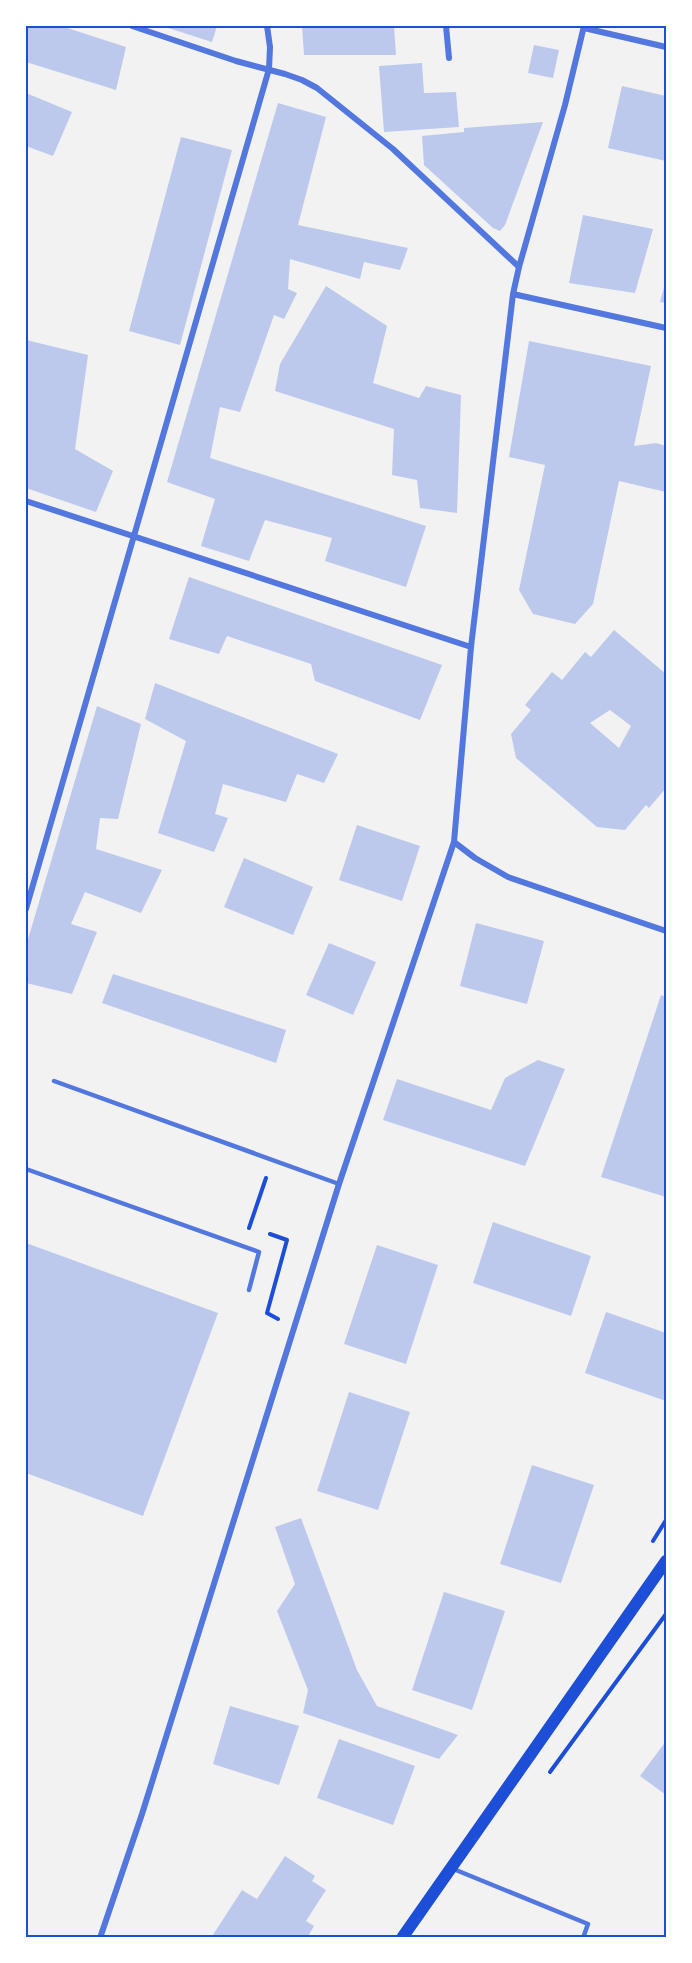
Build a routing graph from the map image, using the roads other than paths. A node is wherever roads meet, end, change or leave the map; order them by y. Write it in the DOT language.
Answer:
graph roads {
  1 [pos="132,26"];
  2 [pos="267,26"];
  3 [pos="446,26"];
  4 [pos="584,27"];
  5 [pos="666,47"];
  6 [pos="449,58"];
  7 [pos="269,69"];
  8 [pos="519,267"];
  9 [pos="513,294"];
  10 [pos="666,327"];
  11 [pos="26,501"];
  12 [pos="135,536"];
  13 [pos="471,647"];
  14 [pos="454,842"];
  15 [pos="26,909"];
  16 [pos="666,931"];
  17 [pos="54,1081"];
  18 [pos="26,1169"];
  19 [pos="339,1184"];
  20 [pos="249,1290"];
  21 [pos="666,1561"];
  22 [pos="450,1868"];
  23 [pos="100,1938"];
  24 [pos="402,1938"];
  25 [pos="583,1938"];
  1 -- 7 [label="street"];
  2 -- 7 [label="street"];
  3 -- 6 [label="street"];
  4 -- 5 [label="street"];
  4 -- 8 [label="street"];
  7 -- 8 [label="street"];
  7 -- 12 [label="street"];
  8 -- 9 [label="street"];
  9 -- 10 [label="street"];
  9 -- 13 [label="street"];
  11 -- 12 [label="street"];
  12 -- 13 [label="street"];
  12 -- 15 [label="street"];
  13 -- 14 [label="street"];
  14 -- 16 [label="street"];
  14 -- 19 [label="street"];
  17 -- 19 [label="lane"];
  18 -- 20 [label="lane"];
  19 -- 23 [label="street"];
  21 -- 22 [label="main road"];
  22 -- 24 [label="main road"];
  22 -- 25 [label="lane"];
}
